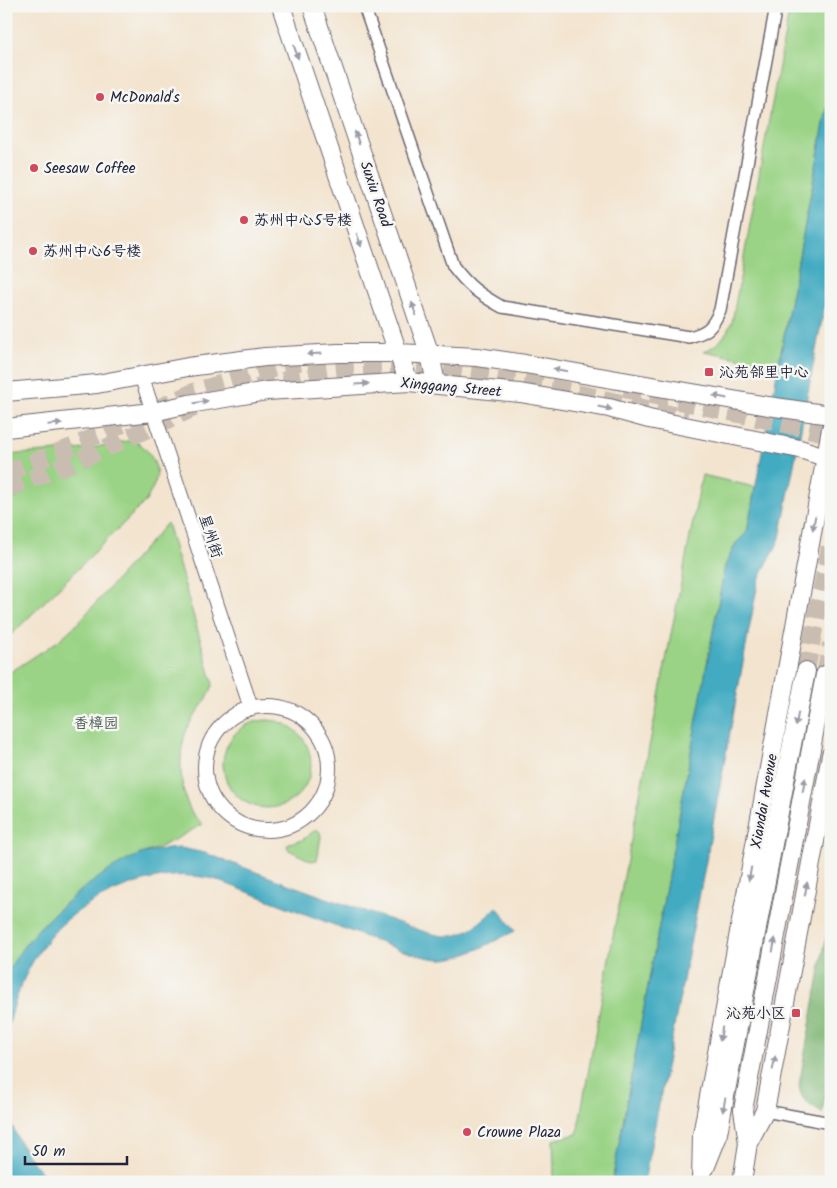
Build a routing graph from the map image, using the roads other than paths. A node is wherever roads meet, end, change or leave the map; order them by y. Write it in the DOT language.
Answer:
graph roads {
  1 [pos="281,6"];
  2 [pos="312,6"];
  3 [pos="364,6"];
  4 [pos="776,6"];
  5 [pos="398,353"];
  6 [pos="430,355"];
  7 [pos="141,375"];
  8 [pos="409,382"];
  9 [pos="436,383"];
  10 [pos="6,392"];
  11 [pos="154,412"];
  12 [pos="831,415"];
  13 [pos="6,428"];
  14 [pos="831,429"];
  15 [pos="828,458"];
  16 [pos="806,672"];
  17 [pos="825,675"];
  18 [pos="250,708"];
  19 [pos="831,755"];
  20 [pos="765,1111"];
  21 [pos="831,1124"];
  22 [pos="748,1144"];
  23 [pos="701,1178"];
  24 [pos="742,1182"];
  1 -- 5 [label="main road, Suxiu Road, one-way"];
  6 -- 2 [label="main road, Suxiu Road, one-way"];
  3 -- 4 [label="street"];
  5 -- 6 [label="main road, Xinggang Street"];
  5 -- 7 [label="main road, Xinggang Street, one-way"];
  5 -- 8 [label="main road, Suxiu Road"];
  6 -- 9 [label="main road, Suxiu Road"];
  12 -- 6 [label="main road, Xinggang Street, one-way"];
  7 -- 10 [label="main road, Xinggang Street"];
  7 -- 11 [label="street, 星州街"];
  8 -- 9 [label="main road, Xinggang Street"];
  11 -- 8 [label="main road, Xinggang Street, one-way"];
  9 -- 15 [label="main road, Xinggang Street, one-way"];
  13 -- 11 [label="main road, Xinggang Street, one-way"];
  11 -- 18 [label="street, 星州街"];
  14 -- 15 [label="main road, Xiandai Avenue"];
  15 -- 23 [label="main road, Xiandai Avenue, one-way"];
  16 -- 23 [label="main road, Xiandai Avenue, one-way"];
  22 -- 17 [label="main road, one-way"];
  18 -- 18 [label="street"];
  20 -- 19 [label="main road, one-way"];
  20 -- 21 [label="street"];
  20 -- 22 [label="main road"];
  22 -- 24 [label="main road"];
}
